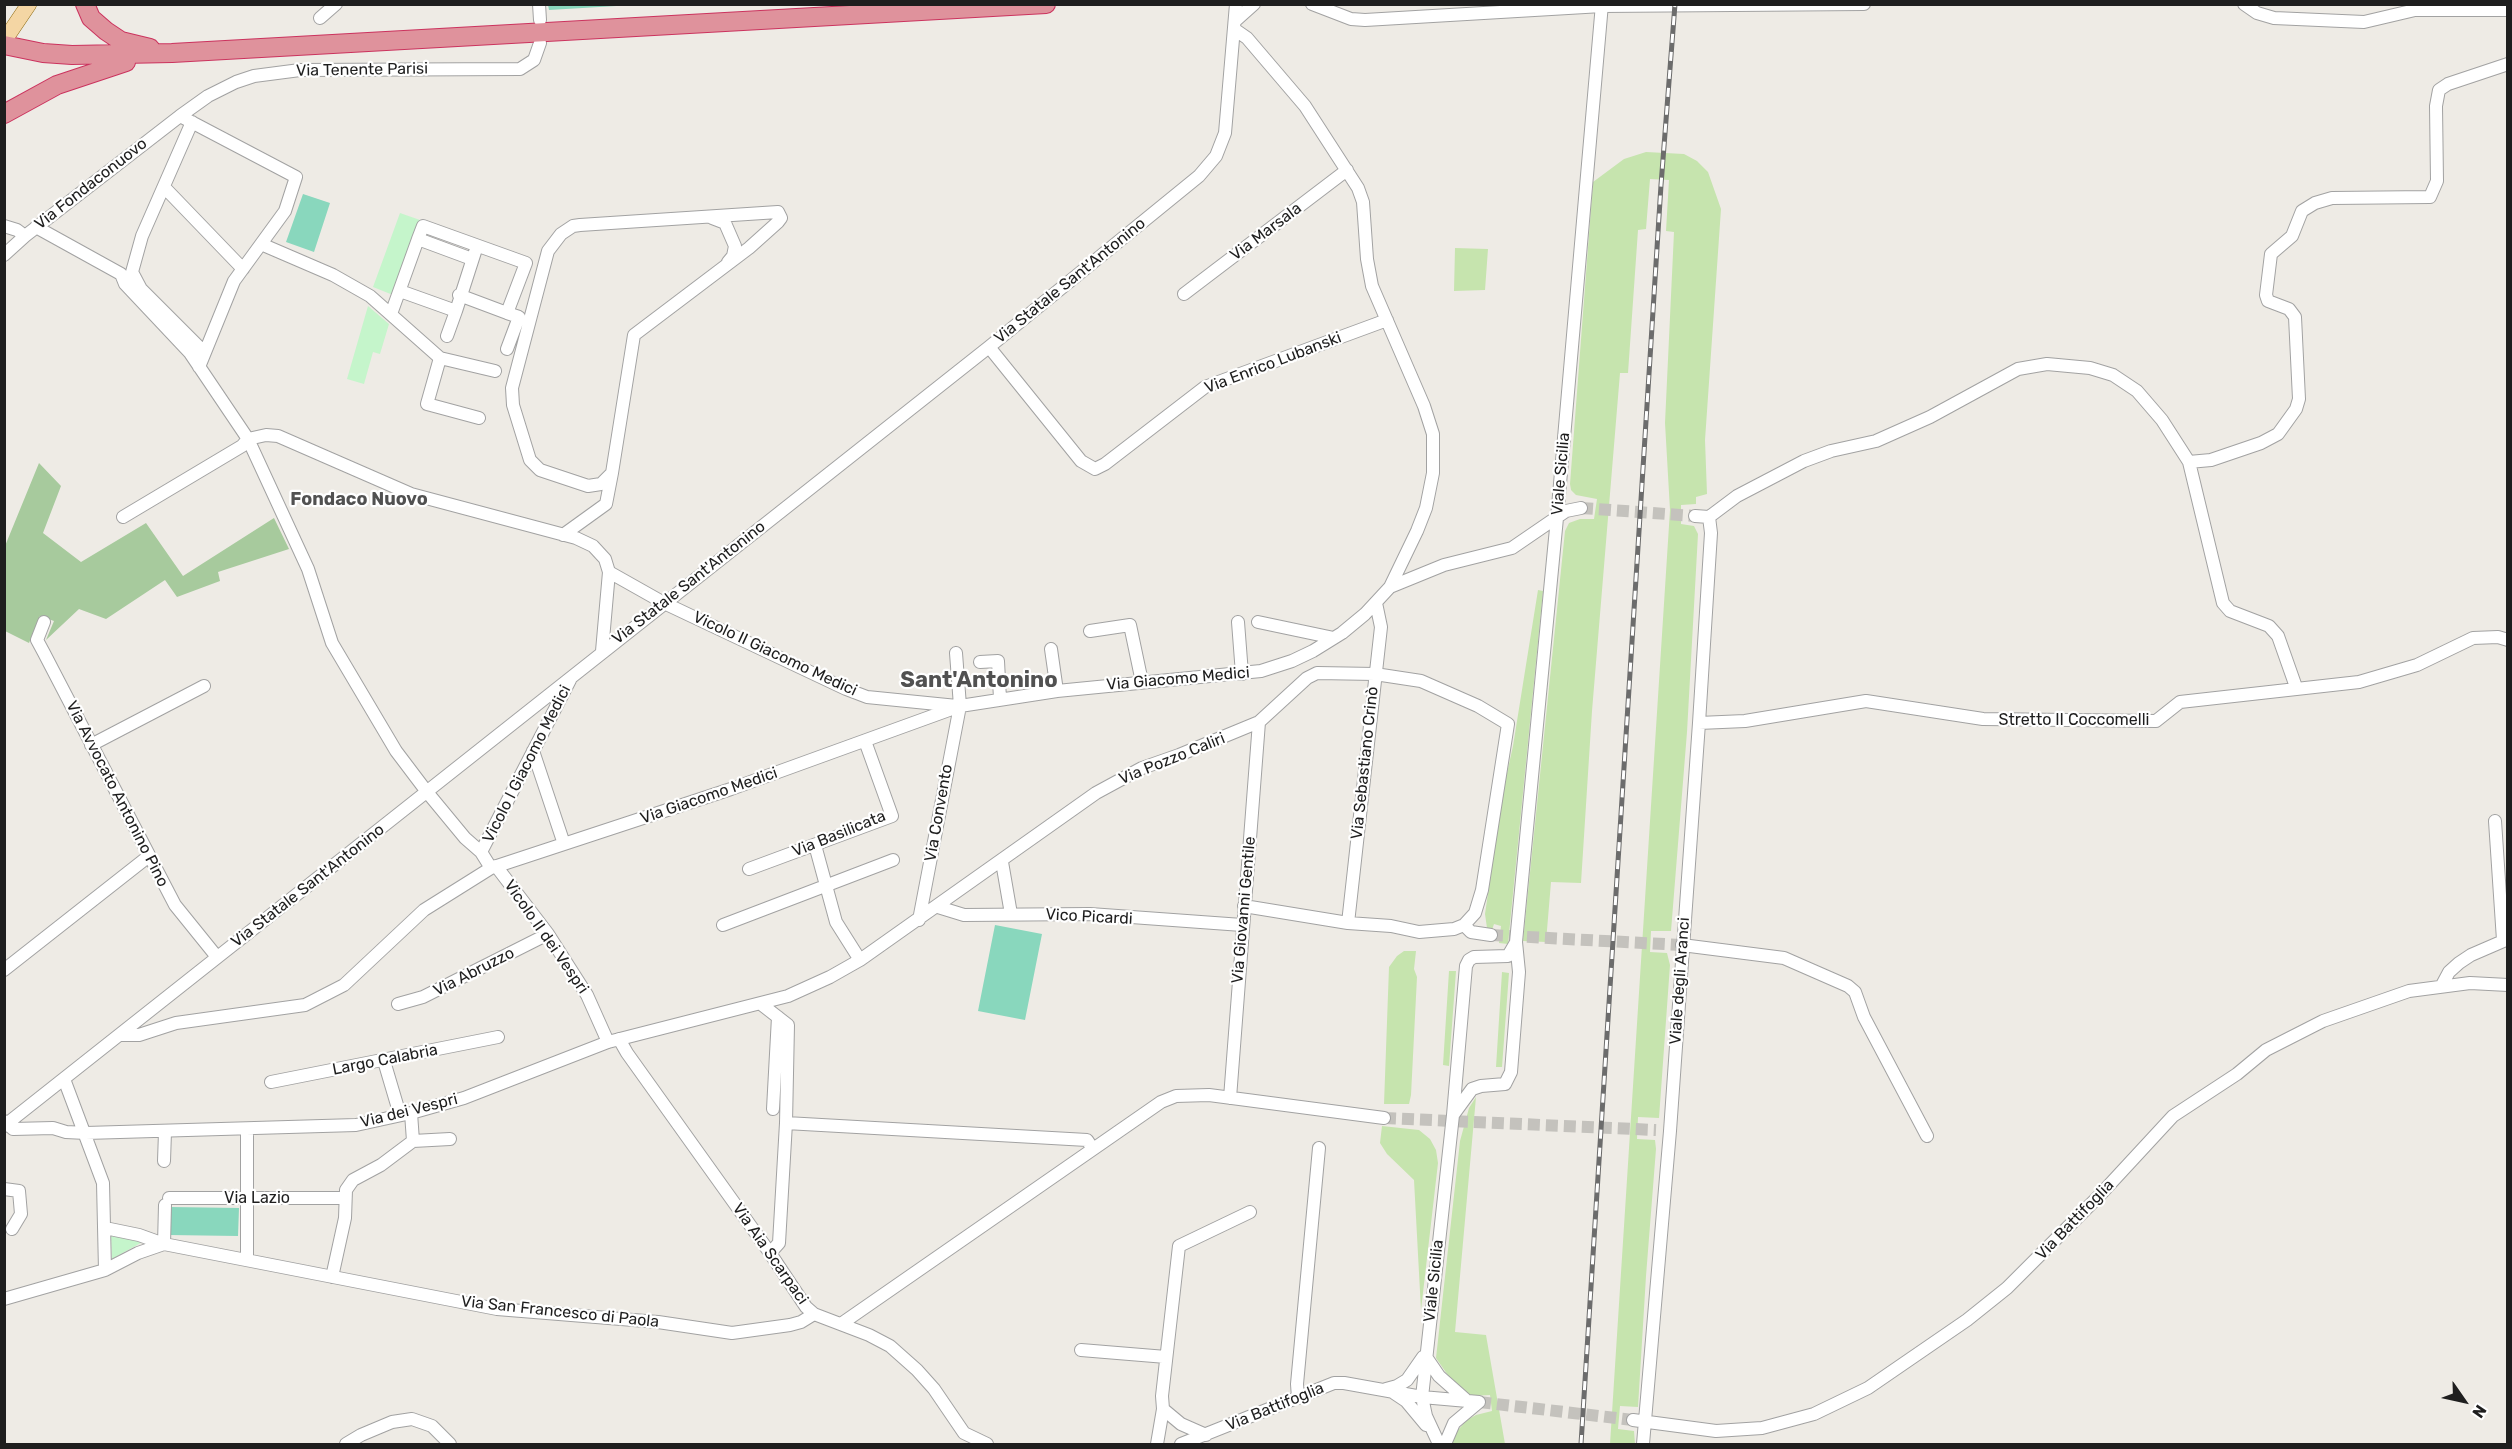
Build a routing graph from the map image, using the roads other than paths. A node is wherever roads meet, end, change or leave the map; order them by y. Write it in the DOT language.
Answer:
graph roads {
  1 [pos="85,4"];
  2 [pos="336,4"];
  3 [pos="539,4"];
  4 [pos="1046,4"];
  5 [pos="1236,4"];
  6 [pos="1246,4"];
  7 [pos="1253,4"];
  8 [pos="1312,4"];
  9 [pos="1864,4"];
  10 [pos="2244,4"];
  11 [pos="1602,5"];
  12 [pos="26,9"];
  13 [pos="2508,10"];
  14 [pos="320,18"];
  15 [pos="540,20"];
  16 [pos="1234,25"];
  17 [pos="4,43"];
  18 [pos="540,43"];
  19 [pos="172,53"];
  20 [pos="2508,64"];
  21 [pos="4,114"];
  22 [pos="180,116"];
  23 [pos="192,122"];
  24 [pos="1347,170"];
  25 [pos="164,187"];
  26 [pos="742,213"];
  27 [pos="710,218"];
  28 [pos="4,225"];
  29 [pos="36,227"];
  30 [pos="727,227"];
  31 [pos="25,236"];
  32 [pos="418,239"];
  33 [pos="261,244"];
  34 [pos="477,246"];
  35 [pos="735,246"];
  36 [pos="749,248"];
  37 [pos="4,255"];
  38 [pos="472,259"];
  39 [pos="725,266"];
  40 [pos="243,269"];
  41 [pos="400,291"];
  42 [pos="1184,294"];
  43 [pos="459,295"];
  44 [pos="456,311"];
  45 [pos="507,313"];
  46 [pos="391,314"];
  47 [pos="1386,320"];
  48 [pos="447,336"];
  49 [pos="989,347"];
  50 [pos="507,349"];
  51 [pos="204,352"];
  52 [pos="440,358"];
  53 [pos="199,367"];
  54 [pos="495,371"];
  55 [pos="479,418"];
  56 [pos="248,439"];
  57 [pos="2189,462"];
  58 [pos="612,472"];
  59 [pos="588,486"];
  60 [pos="1581,508"];
  61 [pos="593,514"];
  62 [pos="1695,516"];
  63 [pos="123,518"];
  64 [pos="1557,518"];
  65 [pos="1709,518"];
  66 [pos="562,535"];
  67 [pos="609,572"];
  68 [pos="1390,587"];
  69 [pos="664,603"];
  70 [pos="1376,603"];
  71 [pos="44,622"];
  72 [pos="1238,622"];
  73 [pos="1258,622"];
  74 [pos="1090,631"];
  75 [pos="1334,638"];
  76 [pos="2508,639"];
  77 [pos="1052,649"];
  78 [pos="602,651"];
  79 [pos="956,653"];
  80 [pos="1309,653"];
  81 [pos="980,662"];
  82 [pos="1317,673"];
  83 [pos="1242,674"];
  84 [pos="1375,674"];
  85 [pos="573,675"];
  86 [pos="1142,682"];
  87 [pos="204,686"];
  88 [pos="2296,687"];
  89 [pos="1057,691"];
  90 [pos="1000,699"];
  91 [pos="960,706"];
  92 [pos="1260,722"];
  93 [pos="1699,723"];
  94 [pos="865,741"];
  95 [pos="91,745"];
  96 [pos="533,751"];
  97 [pos="427,792"];
  98 [pos="2495,821"];
  99 [pos="564,844"];
  100 [pos="815,845"];
  101 [pos="480,852"];
  102 [pos="149,856"];
  103 [pos="893,860"];
  104 [pos="1002,861"];
  105 [pos="493,867"];
  106 [pos="749,869"];
  107 [pos="827,886"];
  108 [pos="1245,906"];
  109 [pos="938,907"];
  110 [pos="1011,914"];
  111 [pos="919,920"];
  112 [pos="1348,923"];
  113 [pos="723,925"];
  114 [pos="1242,925"];
  115 [pos="1464,925"];
  116 [pos="548,934"];
  117 [pos="1491,935"];
  118 [pos="2505,940"];
  119 [pos="1516,942"];
  120 [pos="1682,945"];
  121 [pos="217,957"];
  122 [pos="1505,957"];
  123 [pos="860,960"];
  124 [pos="1519,968"];
  125 [pos="4,970"];
  126 [pos="2442,985"];
  127 [pos="2508,985"];
  128 [pos="398,1004"];
  129 [pos="761,1004"];
  130 [pos="778,1017"];
  131 [pos="121,1035"];
  132 [pos="498,1037"];
  133 [pos="614,1041"];
  134 [pos="384,1061"];
  135 [pos="64,1079"];
  136 [pos="271,1082"];
  137 [pos="1230,1098"];
  138 [pos="773,1109"];
  139 [pos="405,1114"];
  140 [pos="1453,1115"];
  141 [pos="1384,1118"];
  142 [pos="6,1123"];
  143 [pos="786,1123"];
  144 [pos="247,1129"];
  145 [pos="1656,1130"];
  146 [pos="1670,1131"];
  147 [pos="165,1132"];
  148 [pos="86,1133"];
  149 [pos="1927,1136"];
  150 [pos="450,1139"];
  151 [pos="413,1141"];
  152 [pos="1319,1148"];
  153 [pos="1093,1149"];
  154 [pos="164,1161"];
  155 [pos="4,1189"];
  156 [pos="247,1198"];
  157 [pos="345,1198"];
  158 [pos="1250,1212"];
  159 [pos="105,1228"];
  160 [pos="12,1229"];
  161 [pos="164,1244"];
  162 [pos="770,1253"];
  163 [pos="247,1260"];
  164 [pos="105,1270"];
  165 [pos="332,1277"];
  166 [pos="4,1299"];
  167 [pos="814,1314"];
  168 [pos="841,1323"];
  169 [pos="1081,1350"];
  170 [pos="1426,1354"];
  171 [pos="1166,1357"];
  172 [pos="1388,1392"];
  173 [pos="1422,1396"];
  174 [pos="1298,1398"];
  175 [pos="1472,1401"];
  176 [pos="1163,1409"];
  177 [pos="1639,1421"];
  178 [pos="1432,1432"];
  179 [pos="1206,1435"];
  180 [pos="962,1439"];
  181 [pos="346,1444"];
  182 [pos="450,1444"];
  183 [pos="987,1444"];
  184 [pos="1157,1444"];
  185 [pos="1181,1444"];
  186 [pos="1439,1444"];
  187 [pos="1444,1444"];
  188 [pos="1643,1444"];
  1 -- 19 [label="highway"];
  2 -- 14 [label="street"];
  3 -- 15 [label="street"];
  4 -- 19 [label="highway"];
  5 -- 16 [label="street, Via Statale Sant'Antonino"];
  6 -- 7 [label="street"];
  7 -- 16 [label="street"];
  8 -- 11 [label="street"];
  9 -- 11 [label="street"];
  10 -- 13 [label="street"];
  11 -- 64 [label="street, Viale Sicilia"];
  12 -- 17 [label="main road"];
  16 -- 24 [label="street, Via Giacomo Medici"];
  16 -- 49 [label="street, Via Statale Sant'Antonino"];
  17 -- 19 [label="highway"];
  18 -- 22 [label="street, Via Tenente Parisi"];
  19 -- 21 [label="highway"];
  20 -- 57 [label="street"];
  22 -- 23 [label="street"];
  22 -- 29 [label="street, Via Fondaconuovo"];
  23 -- 25 [label="street"];
  23 -- 33 [label="street"];
  24 -- 42 [label="street, Via Marsala"];
  24 -- 47 [label="street, Via Giacomo Medici"];
  25 -- 40 [label="street"];
  25 -- 51 [label="street"];
  26 -- 27 [label="street"];
  26 -- 30 [label="street"];
  26 -- 36 [label="street"];
  27 -- 30 [label="street"];
  27 -- 59 [label="street"];
  28 -- 31 [label="street"];
  29 -- 31 [label="street, Via Fondaconuovo"];
  29 -- 53 [label="street, Vicolo II dei Vespri"];
  30 -- 35 [label="street"];
  31 -- 37 [label="street, Via Fondaconuovo"];
  32 -- 34 [label="street"];
  32 -- 38 [label="street"];
  32 -- 41 [label="street"];
  33 -- 40 [label="street"];
  33 -- 46 [label="street"];
  34 -- 38 [label="street"];
  34 -- 45 [label="street"];
  35 -- 36 [label="street"];
  35 -- 39 [label="street"];
  36 -- 39 [label="street"];
  38 -- 43 [label="street"];
  39 -- 58 [label="street"];
  40 -- 51 [label="street"];
  41 -- 44 [label="street"];
  41 -- 46 [label="street"];
  43 -- 44 [label="street"];
  43 -- 45 [label="street"];
  44 -- 48 [label="street"];
  45 -- 50 [label="street"];
  46 -- 52 [label="street"];
  47 -- 49 [label="street, Via Enrico Lubanski"];
  47 -- 68 [label="street, Via Giacomo Medici"];
  49 -- 69 [label="street, Via Statale Sant'Antonino"];
  51 -- 53 [label="street"];
  52 -- 54 [label="street"];
  52 -- 55 [label="street"];
  53 -- 56 [label="street, Vicolo II dei Vespri"];
  56 -- 63 [label="street"];
  56 -- 66 [label="street"];
  56 -- 97 [label="street, Vicolo II dei Vespri"];
  57 -- 65 [label="street"];
  57 -- 88 [label="street"];
  58 -- 59 [label="street"];
  58 -- 61 [label="street"];
  59 -- 61 [label="street"];
  60 -- 64 [label="street"];
  61 -- 66 [label="street"];
  62 -- 65 [label="street"];
  64 -- 68 [label="street"];
  64 -- 119 [label="street, Viale Sicilia"];
  65 -- 93 [label="street, Viale degli Aranci"];
  66 -- 67 [label="street"];
  67 -- 69 [label="street, Vicolo II Giacomo Medici"];
  67 -- 78 [label="street"];
  68 -- 70 [label="street, Via Giacomo Medici"];
  69 -- 78 [label="street, Via Statale Sant'Antonino"];
  69 -- 91 [label="street, Vicolo II Giacomo Medici"];
  70 -- 75 [label="street, Via Giacomo Medici"];
  70 -- 84 [label="street, Via Sebastiano Crinò"];
  71 -- 95 [label="street, Via Avvocato Antonino Pino"];
  72 -- 83 [label="street"];
  73 -- 75 [label="street"];
  74 -- 86 [label="street"];
  75 -- 80 [label="street, Via Giacomo Medici"];
  76 -- 88 [label="street, Stretto II Coccomelli"];
  77 -- 89 [label="street"];
  78 -- 85 [label="street, Via Statale Sant'Antonino"];
  79 -- 91 [label="street, Via Convento"];
  80 -- 82 [label="street"];
  80 -- 83 [label="street, Via Giacomo Medici"];
  81 -- 90 [label="street"];
  82 -- 84 [label="street"];
  82 -- 92 [label="street, Via Pozzo Caliri"];
  83 -- 86 [label="street, Via Giacomo Medici"];
  84 -- 112 [label="street, Via Sebastiano Crinò"];
  84 -- 115 [label="street"];
  85 -- 96 [label="street, Vicolo I Giacomo Medici"];
  85 -- 97 [label="street, Via Statale Sant'Antonino"];
  86 -- 89 [label="street, Via Giacomo Medici"];
  87 -- 95 [label="street"];
  88 -- 93 [label="street, Stretto II Coccomelli"];
  89 -- 90 [label="street, Via Giacomo Medici"];
  90 -- 91 [label="street, Via Giacomo Medici"];
  91 -- 94 [label="street, Via Giacomo Medici"];
  91 -- 111 [label="street, Via Convento"];
  92 -- 104 [label="street, Via Pozzo Caliri"];
  92 -- 108 [label="street, Via Giovanni Gentile"];
  93 -- 120 [label="street, Viale degli Aranci"];
  94 -- 99 [label="street, Via Giacomo Medici"];
  94 -- 100 [label="street, Via Basilicata"];
  95 -- 102 [label="street, Via Avvocato Antonino Pino"];
  96 -- 99 [label="street"];
  96 -- 101 [label="street, Vicolo I Giacomo Medici"];
  97 -- 101 [label="street, Vicolo II dei Vespri"];
  97 -- 121 [label="street, Via Statale Sant'Antonino"];
  98 -- 118 [label="street"];
  99 -- 105 [label="street, Via Giacomo Medici"];
  100 -- 106 [label="street, Via Basilicata"];
  100 -- 107 [label="street"];
  101 -- 105 [label="street, Vicolo II dei Vespri"];
  102 -- 121 [label="street, Via Avvocato Antonino Pino"];
  102 -- 125 [label="street"];
  103 -- 107 [label="street"];
  104 -- 109 [label="street, Via Pozzo Caliri"];
  104 -- 110 [label="street"];
  105 -- 116 [label="street, Vicolo II dei Vespri"];
  105 -- 131 [label="street, Via Giacomo Medici"];
  107 -- 113 [label="street"];
  107 -- 123 [label="street"];
  108 -- 112 [label="street"];
  108 -- 114 [label="street, Via Giovanni Gentile"];
  109 -- 110 [label="street, Vico Picardi"];
  109 -- 111 [label="street, Via Pozzo Caliri"];
  110 -- 114 [label="street, Vico Picardi"];
  111 -- 123 [label="street, Via Pozzo Caliri"];
  112 -- 115 [label="street"];
  114 -- 137 [label="street, Via Giovanni Gentile"];
  115 -- 117 [label="street"];
  116 -- 128 [label="street, Via Abruzzo"];
  116 -- 133 [label="street, Vicolo II dei Vespri"];
  118 -- 126 [label="street"];
  119 -- 122 [label="street"];
  119 -- 124 [label="street, Viale Sicilia"];
  120 -- 146 [label="street, Viale degli Aranci"];
  120 -- 149 [label="street"];
  121 -- 131 [label="street, Via Statale Sant'Antonino"];
  122 -- 124 [label="street"];
  122 -- 140 [label="street, Viale Sicilia"];
  123 -- 129 [label="street, Via dei Vespri"];
  124 -- 140 [label="street, Viale Sicilia"];
  126 -- 127 [label="street, Via Battifoglia"];
  126 -- 177 [label="street, Via Battifoglia"];
  129 -- 130 [label="street"];
  129 -- 133 [label="street, Via dei Vespri"];
  130 -- 138 [label="street"];
  130 -- 143 [label="street"];
  131 -- 135 [label="street, Via Statale Sant'Antonino"];
  132 -- 134 [label="street, Largo Calabria"];
  133 -- 139 [label="street, Via dei Vespri"];
  133 -- 162 [label="street, Via Aia Scarpaci"];
  134 -- 136 [label="street, Largo Calabria"];
  134 -- 139 [label="street"];
  135 -- 142 [label="street, Via Statale Sant'Antonino"];
  135 -- 148 [label="street"];
  137 -- 141 [label="street"];
  137 -- 153 [label="street"];
  139 -- 144 [label="street, Via dei Vespri"];
  139 -- 151 [label="street"];
  140 -- 170 [label="street, Viale Sicilia"];
  142 -- 148 [label="street, Via dei Vespri"];
  143 -- 153 [label="street"];
  143 -- 162 [label="street"];
  144 -- 147 [label="street, Via dei Vespri"];
  144 -- 156 [label="street"];
  145 -- 146 [label="street"];
  146 -- 177 [label="street, Viale degli Aranci"];
  147 -- 148 [label="street, Via dei Vespri"];
  147 -- 154 [label="street"];
  148 -- 159 [label="street"];
  150 -- 151 [label="street"];
  151 -- 157 [label="street"];
  152 -- 174 [label="street"];
  153 -- 168 [label="street"];
  155 -- 160 [label="street"];
  156 -- 157 [label="street, Via Lazio"];
  156 -- 161 [label="street, Via Lazio"];
  156 -- 163 [label="street"];
  157 -- 165 [label="street"];
  158 -- 171 [label="street"];
  159 -- 161 [label="street, Via San Francesco di Paola"];
  159 -- 164 [label="street"];
  161 -- 163 [label="street, Via San Francesco di Paola"];
  161 -- 164 [label="street"];
  162 -- 167 [label="street, Via Aia Scarpaci"];
  163 -- 165 [label="street, Via San Francesco di Paola"];
  164 -- 166 [label="street"];
  165 -- 167 [label="street, Via San Francesco di Paola"];
  167 -- 168 [label="street, Via Aia Scarpaci"];
  168 -- 180 [label="street, Via Aia Scarpaci"];
  169 -- 171 [label="street"];
  170 -- 172 [label="street"];
  170 -- 173 [label="street, Viale Sicilia"];
  170 -- 175 [label="street"];
  171 -- 176 [label="street"];
  172 -- 173 [label="street, Via Battifoglia"];
  172 -- 174 [label="street, Via Battifoglia"];
  172 -- 178 [label="street"];
  173 -- 175 [label="street, Via Battifoglia"];
  173 -- 178 [label="street, Viale Sicilia"];
  174 -- 179 [label="street, Via Battifoglia"];
  175 -- 187 [label="street"];
  176 -- 179 [label="street"];
  176 -- 184 [label="street"];
  177 -- 188 [label="street, Viale degli Aranci"];
  178 -- 186 [label="street, Viale Sicilia"];
  179 -- 185 [label="street, Via Battifoglia"];
  180 -- 183 [label="street, Via Aia Scarpaci"];
  181 -- 182 [label="street"];
}
